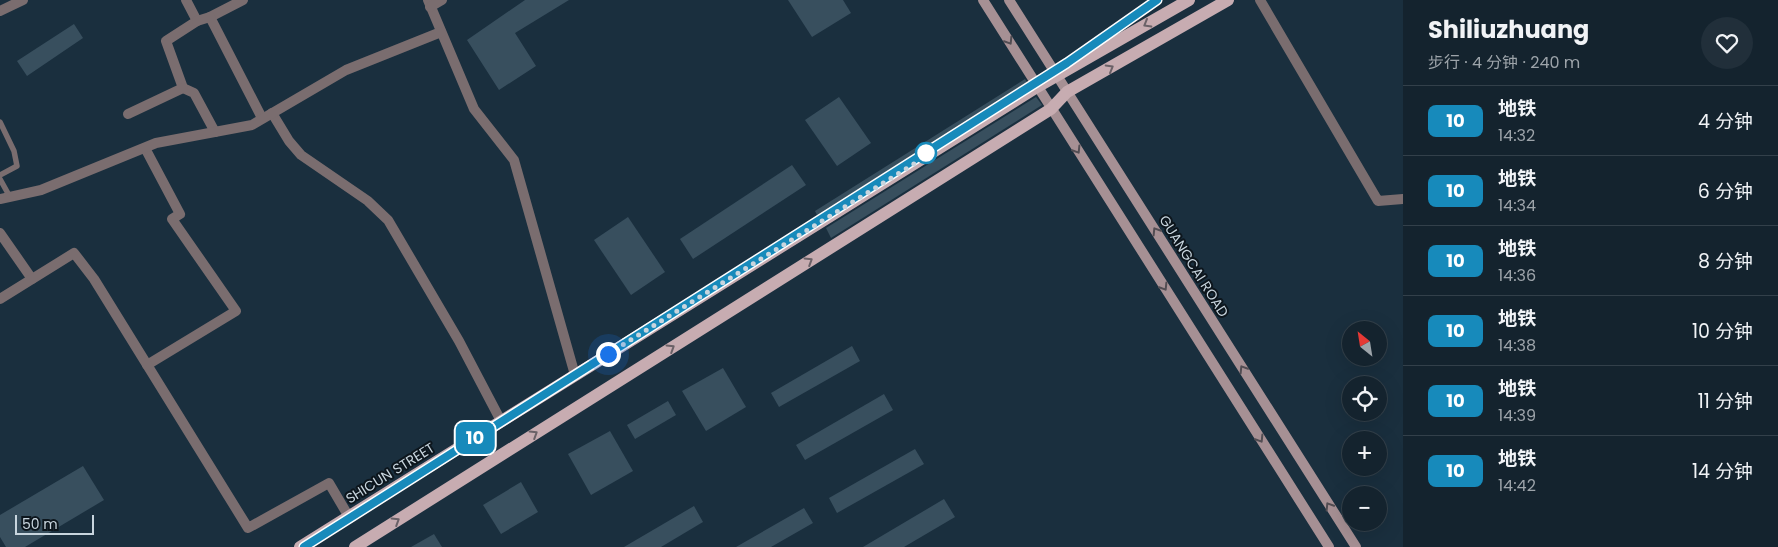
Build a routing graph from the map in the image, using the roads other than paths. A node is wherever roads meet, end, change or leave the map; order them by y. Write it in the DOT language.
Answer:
graph roads {
  1 [pos="23,0"];
  2 [pos="186,0"];
  3 [pos="243,0"];
  4 [pos="442,0"];
  5 [pos="983,0"];
  6 [pos="1010,0"];
  7 [pos="1189,0"];
  8 [pos="1228,0"];
  9 [pos="1260,0"];
  10 [pos="429,3"];
  11 [pos="0,11"];
  12 [pos="210,17"];
  13 [pos="197,21"];
  14 [pos="441,32"];
  15 [pos="1057,76"];
  16 [pos="1037,87"];
  17 [pos="183,88"];
  18 [pos="1068,92"];
  19 [pos="1051,109"];
  20 [pos="272,113"];
  21 [pos="128,114"];
  22 [pos="262,118"];
  23 [pos="0,122"];
  24 [pos="215,132"];
  25 [pos="145,148"];
  26 [pos="0,177"];
  27 [pos="5,198"];
  28 [pos="1403,199"];
  29 [pos="0,232"];
  30 [pos="32,279"];
  31 [pos="0,299"];
  32 [pos="147,366"];
  33 [pos="575,375"];
  34 [pos="501,421"];
  35 [pos="349,516"];
  36 [pos="300,547"];
  37 [pos="355,547"];
  38 [pos="1329,547"];
  39 [pos="1356,547"];
  1 -- 11 [label="street"];
  2 -- 13 [label="street"];
  3 -- 12 [label="street"];
  4 -- 10 [label="street"];
  5 -- 16 [label="main road, one-way"];
  6 -- 15 [label="main road, GUANGCAI ROAD"];
  7 -- 15 [label="main road, SHICUN STREET, one-way"];
  18 -- 8 [label="main road, one-way"];
  9 -- 28 [label="street"];
  10 -- 14 [label="street"];
  12 -- 13 [label="street"];
  12 -- 22 [label="street"];
  13 -- 17 [label="street"];
  14 -- 20 [label="street"];
  14 -- 33 [label="street"];
  15 -- 16 [label="main road, SHICUN STREET"];
  15 -- 18 [label="main road, GUANGCAI ROAD"];
  16 -- 19 [label="main road"];
  16 -- 33 [label="main road, SHICUN STREET"];
  17 -- 21 [label="street"];
  17 -- 24 [label="street"];
  18 -- 19 [label="main road"];
  39 -- 18 [label="main road, GUANGCAI ROAD, one-way"];
  37 -- 19 [label="main road, one-way"];
  19 -- 38 [label="main road, one-way"];
  20 -- 22 [label="street"];
  20 -- 34 [label="street"];
  22 -- 24 [label="street"];
  23 -- 26 [label="lane"];
  24 -- 25 [label="street"];
  25 -- 27 [label="street"];
  25 -- 32 [label="street"];
  26 -- 27 [label="lane"];
  29 -- 30 [label="street"];
  30 -- 31 [label="street"];
  30 -- 32 [label="street"];
  32 -- 35 [label="street"];
  33 -- 34 [label="main road, SHICUN STREET"];
  34 -- 35 [label="main road, SHICUN STREET"];
  35 -- 36 [label="main road, SHICUN STREET"];
}
